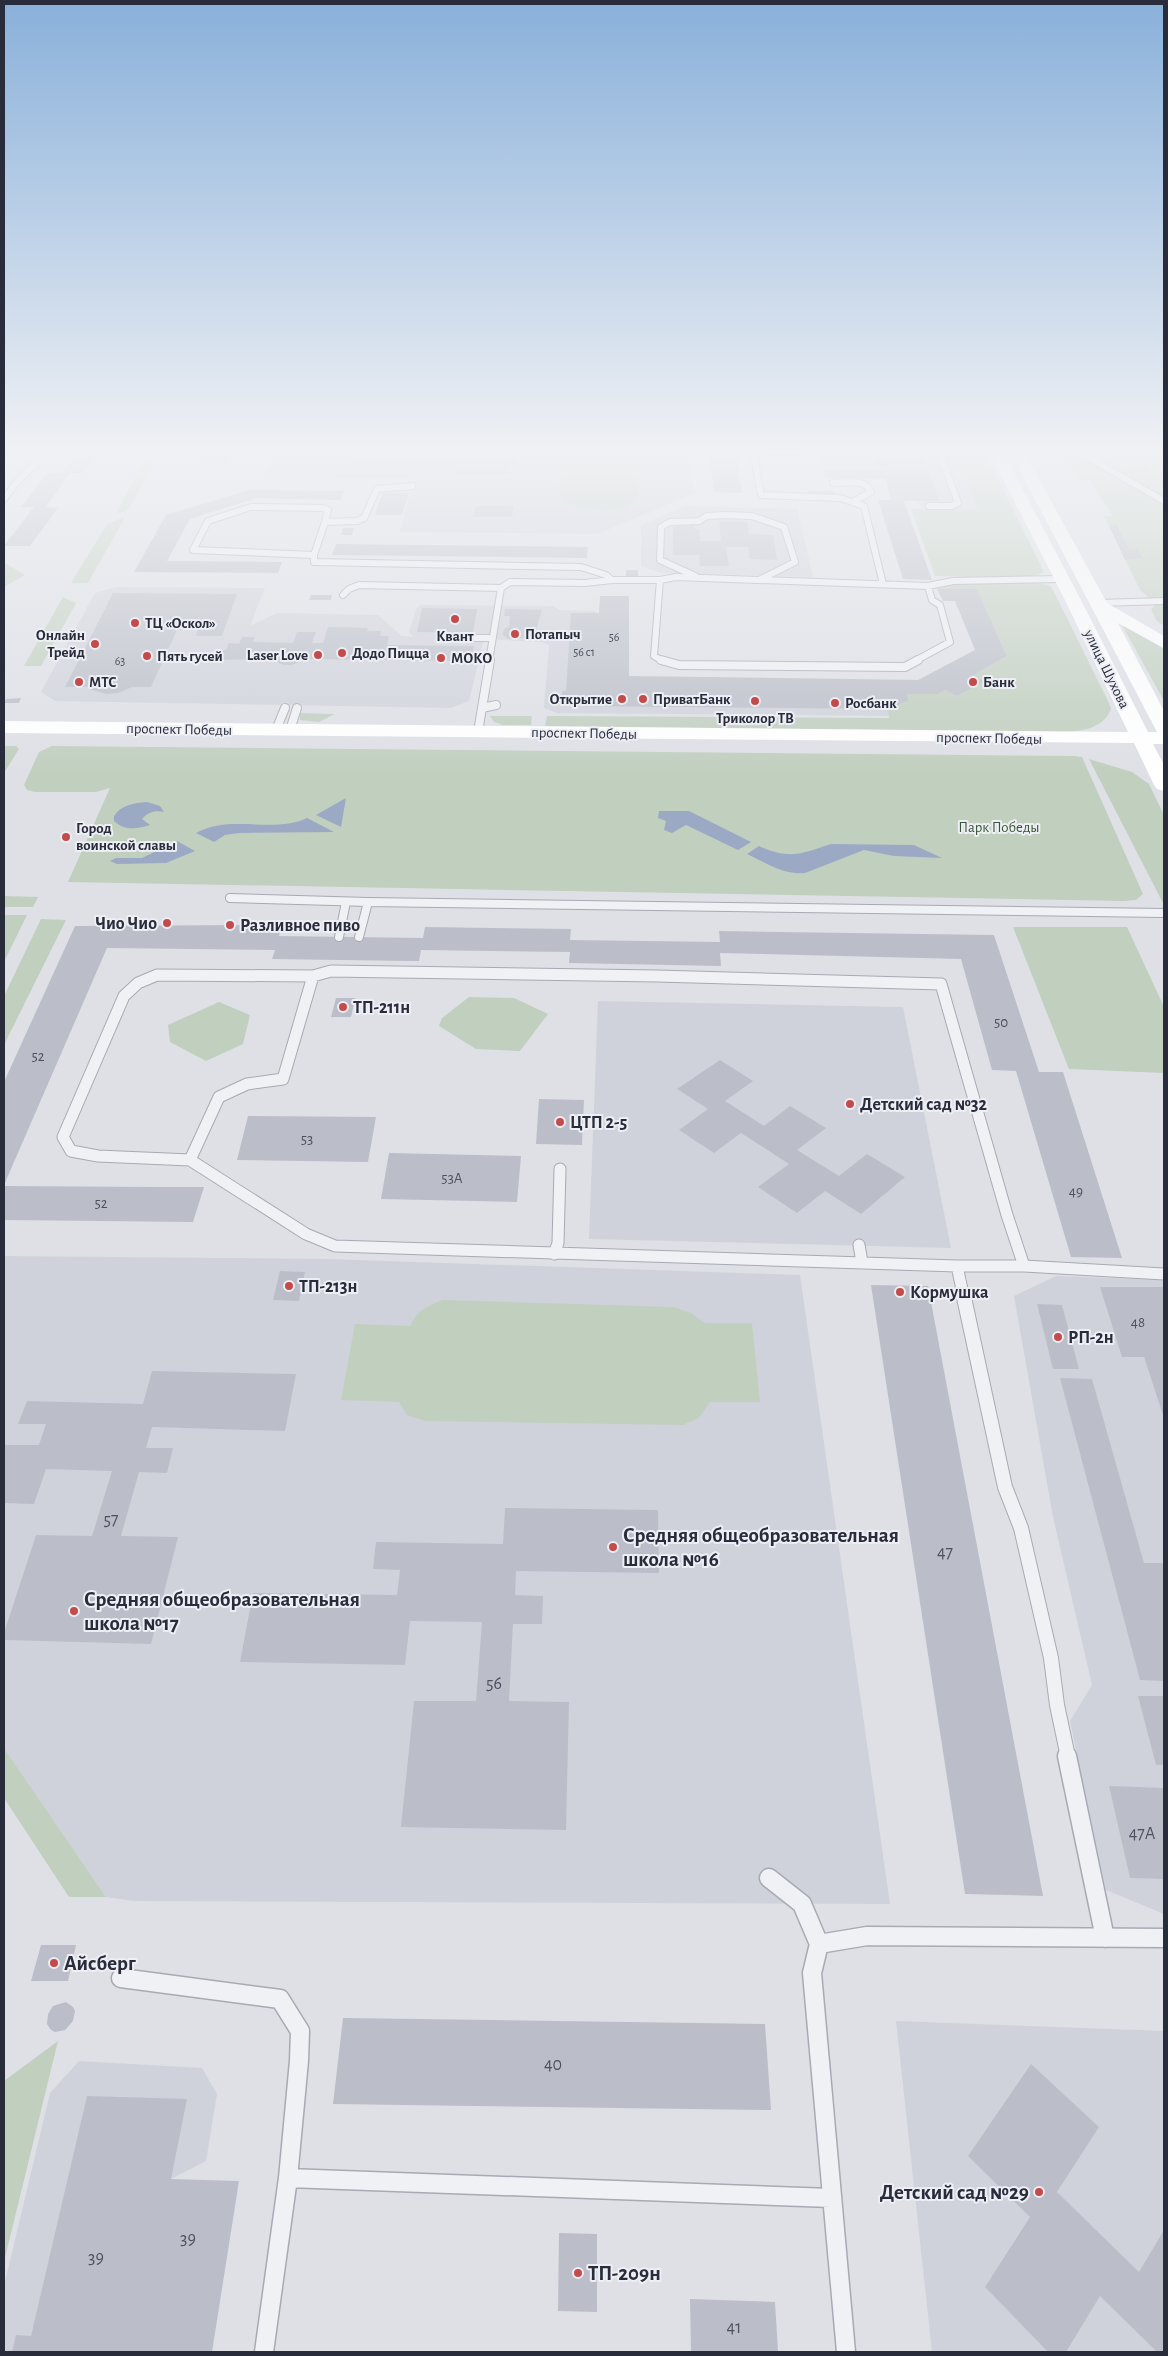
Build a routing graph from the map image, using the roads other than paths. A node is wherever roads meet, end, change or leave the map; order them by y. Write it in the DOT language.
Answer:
graph roads {
  1 [pos="314,558"];
  2 [pos="660,558"];
  3 [pos="794,558"];
  4 [pos="877,558"];
  5 [pos="1051,558"];
  6 [pos="1075,558"];
  7 [pos="416,575"];
  8 [pos="700,578"];
  9 [pos="759,579"];
  10 [pos="612,580"];
  11 [pos="660,580"];
  12 [pos="1062,580"];
  13 [pos="1087,580"];
  14 [pos="884,584"];
  15 [pos="928,586"];
  16 [pos="500,588"];
  17 [pos="343,595"];
  18 [pos="1074,602"];
  19 [pos="1162,603"];
  20 [pos="1099,604"];
  21 [pos="469,638"];
  22 [pos="492,638"];
  23 [pos="1164,643"];
  24 [pos="496,704"];
  25 [pos="285,708"];
  26 [pos="297,708"];
  27 [pos="482,708"];
  28 [pos="4,727"];
  29 [pos="1164,729"];
  30 [pos="283,730"];
  31 [pos="478,732"];
  32 [pos="4,736"];
  33 [pos="1164,738"];
  34 [pos="1150,745"];
  35 [pos="1164,785"];
  36 [pos="230,898"];
  37 [pos="346,902"];
  38 [pos="368,902"];
  39 [pos="1164,913"];
  40 [pos="339,937"];
  41 [pos="359,937"];
  42 [pos="313,976"];
  43 [pos="190,1160"];
  44 [pos="560,1170"];
  45 [pos="859,1246"];
  46 [pos="554,1254"];
  47 [pos="862,1262"];
  48 [pos="958,1266"];
  49 [pos="1024,1266"];
  50 [pos="1164,1274"];
  51 [pos="769,1878"];
  52 [pos="1105,1938"];
  53 [pos="1164,1938"];
  54 [pos="819,1944"];
  55 [pos="121,1978"];
  56 [pos="288,2178"];
  57 [pos="831,2198"];
  58 [pos="264,2352"];
  59 [pos="846,2352"];
  1 -- 7 [label="lane"];
  2 -- 8 [label="lane"];
  3 -- 9 [label="lane"];
  4 -- 14 [label="lane"];
  5 -- 12 [label="main road, улица Шухова"];
  6 -- 13 [label="main road, улица Шухова"];
  7 -- 10 [label="lane"];
  7 -- 16 [label="lane"];
  7 -- 17 [label="lane"];
  8 -- 9 [label="lane"];
  8 -- 11 [label="lane"];
  9 -- 14 [label="lane"];
  10 -- 11 [label="lane"];
  10 -- 16 [label="lane"];
  11 -- 15 [label="lane"];
  12 -- 13 [label="main road"];
  12 -- 15 [label="lane"];
  12 -- 18 [label="main road, улица Шухова"];
  13 -- 20 [label="main road, улица Шухова"];
  14 -- 15 [label="lane"];
  16 -- 22 [label="lane"];
  18 -- 20 [label="main road"];
  18 -- 34 [label="main road, улица Шухова"];
  19 -- 20 [label="lane"];
  20 -- 23 [label="main road"];
  20 -- 29 [label="main road, улица Шухова"];
  21 -- 22 [label="lane"];
  22 -- 27 [label="lane"];
  24 -- 27 [label="lane"];
  25 -- 30 [label="lane"];
  26 -- 30 [label="lane"];
  27 -- 31 [label="lane"];
  28 -- 30 [label="main road, проспект Победы"];
  30 -- 31 [label="main road, проспект Победы"];
  31 -- 34 [label="main road, проспект Победы"];
  32 -- 34 [label="main road, проспект Победы"];
  33 -- 34 [label="main road, проспект Победы"];
  34 -- 35 [label="main road, улица Шухова"];
  36 -- 37 [label="lane"];
  37 -- 38 [label="lane"];
  37 -- 40 [label="lane"];
  38 -- 39 [label="lane"];
  38 -- 41 [label="lane"];
  42 -- 43 [label="lane"];
  42 -- 43 [label="lane"];
  42 -- 49 [label="lane"];
  43 -- 46 [label="lane"];
  44 -- 46 [label="lane"];
  45 -- 47 [label="lane"];
  46 -- 47 [label="lane"];
  47 -- 48 [label="lane"];
  48 -- 49 [label="lane"];
  48 -- 52 [label="lane"];
  49 -- 50 [label="lane"];
  51 -- 54 [label="lane"];
  52 -- 53 [label="lane"];
  52 -- 54 [label="lane"];
  54 -- 57 [label="lane"];
  55 -- 56 [label="lane"];
  56 -- 57 [label="lane"];
  56 -- 58 [label="lane"];
  57 -- 59 [label="lane"];
}
